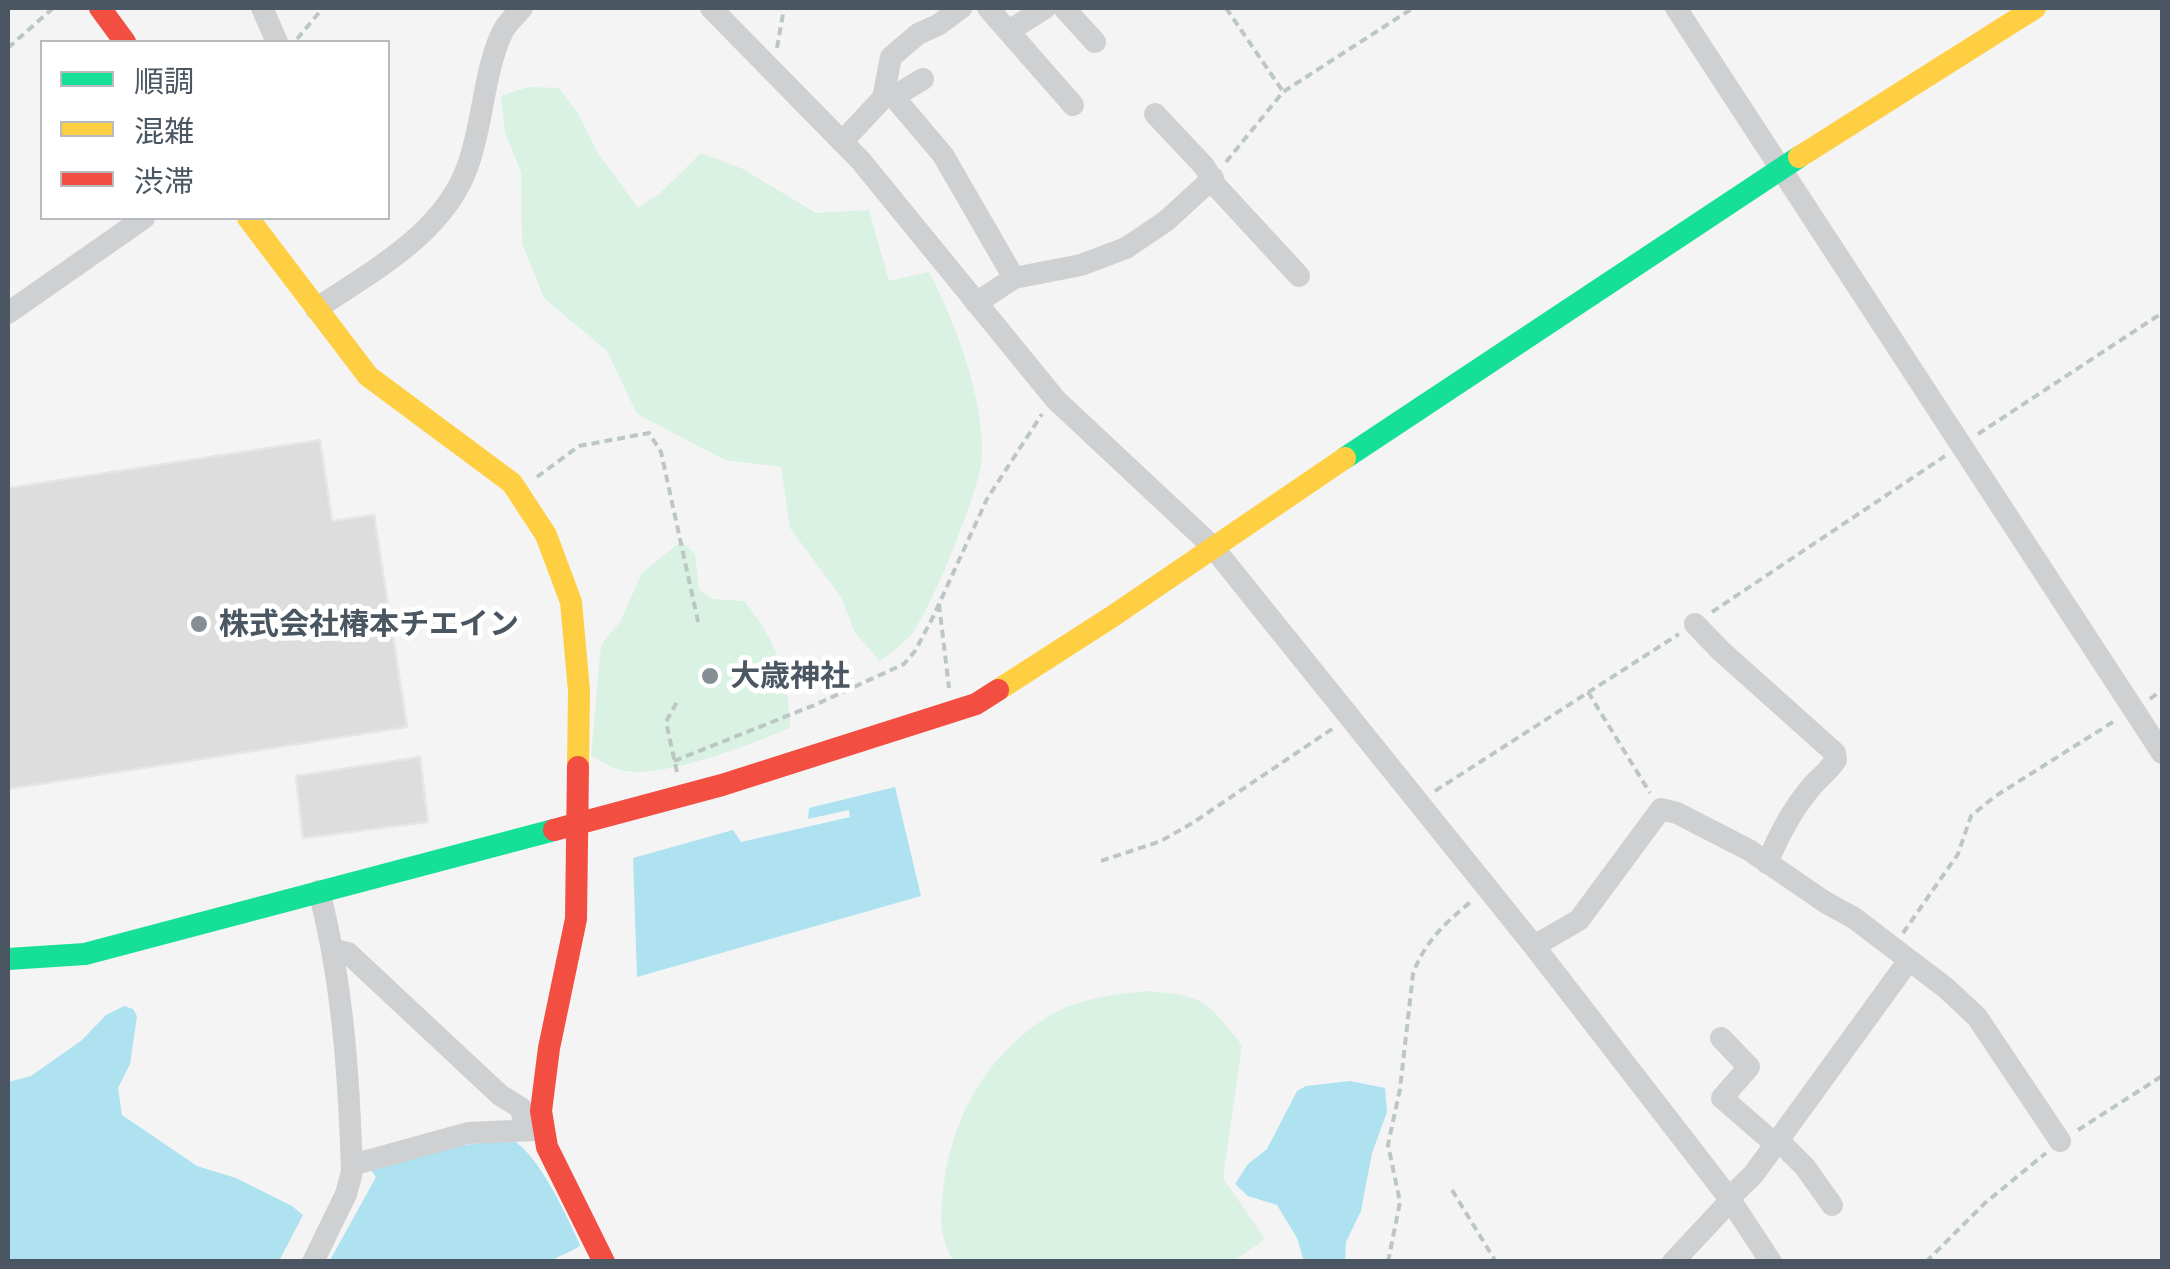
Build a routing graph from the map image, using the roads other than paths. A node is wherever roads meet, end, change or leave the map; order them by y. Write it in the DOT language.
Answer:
graph roads {
  1 [pos="100,8"];
  2 [pos="262,8"];
  3 [pos="522,8"];
  4 [pos="710,8"];
  5 [pos="960,8"];
  6 [pos="988,8"];
  7 [pos="1046,8"];
  8 [pos="1064,8"];
  9 [pos="1676,8"];
  10 [pos="2036,8"];
  11 [pos="1009,32"];
  12 [pos="124,40"];
  13 [pos="275,40"];
  14 [pos="1095,42"];
  15 [pos="923,79"];
  16 [pos="891,92"];
  17 [pos="1073,106"];
  18 [pos="1155,114"];
  19 [pos="842,142"];
  20 [pos="1780,169"];
  21 [pos="1213,178"];
  22 [pos="141,220"];
  23 [pos="249,220"];
  24 [pos="1299,276"];
  25 [pos="1014,278"];
  26 [pos="976,303"];
  27 [pos="316,309"];
  28 [pos="8,312"];
  29 [pos="1212,546"];
  30 [pos="1695,624"];
  31 [pos="2162,753"];
  32 [pos="576,826"];
  33 [pos="1767,863"];
  34 [pos="319,891"];
  35 [pos="1534,946"];
  36 [pos="334,950"];
  37 [pos="1902,954"];
  38 [pos="8,959"];
  39 [pos="1721,1038"];
  40 [pos="534,1130"];
  41 [pos="2060,1140"];
  42 [pos="1776,1142"];
  43 [pos="352,1164"];
  44 [pos="1730,1200"];
  45 [pos="1832,1204"];
  46 [pos="313,1262"];
  47 [pos="604,1262"];
  48 [pos="1673,1262"];
  49 [pos="1771,1262"];
  1 -- 12 [label="street"];
  2 -- 13 [label="street"];
  3 -- 27 [label="street"];
  4 -- 19 [label="street"];
  5 -- 16 [label="street"];
  6 -- 11 [label="street"];
  7 -- 11 [label="street"];
  8 -- 14 [label="street"];
  9 -- 20 [label="street"];
  10 -- 20 [label="street"];
  11 -- 17 [label="street"];
  15 -- 16 [label="street"];
  16 -- 19 [label="street"];
  16 -- 25 [label="street"];
  18 -- 21 [label="street"];
  19 -- 26 [label="street"];
  20 -- 29 [label="street"];
  20 -- 31 [label="street"];
  21 -- 24 [label="street"];
  21 -- 25 [label="street"];
  22 -- 28 [label="street"];
  23 -- 27 [label="street"];
  25 -- 26 [label="street"];
  26 -- 29 [label="street"];
  27 -- 32 [label="street"];
  29 -- 32 [label="street"];
  29 -- 35 [label="street"];
  30 -- 33 [label="street"];
  32 -- 34 [label="street"];
  32 -- 40 [label="street"];
  33 -- 35 [label="street"];
  33 -- 37 [label="street"];
  34 -- 36 [label="street"];
  34 -- 38 [label="street"];
  35 -- 44 [label="street"];
  36 -- 40 [label="street"];
  36 -- 43 [label="street"];
  37 -- 41 [label="street"];
  37 -- 42 [label="street"];
  39 -- 42 [label="street"];
  40 -- 43 [label="street"];
  40 -- 47 [label="street"];
  42 -- 44 [label="street"];
  42 -- 45 [label="street"];
  43 -- 46 [label="street"];
  44 -- 48 [label="street"];
  44 -- 49 [label="street"];
}
